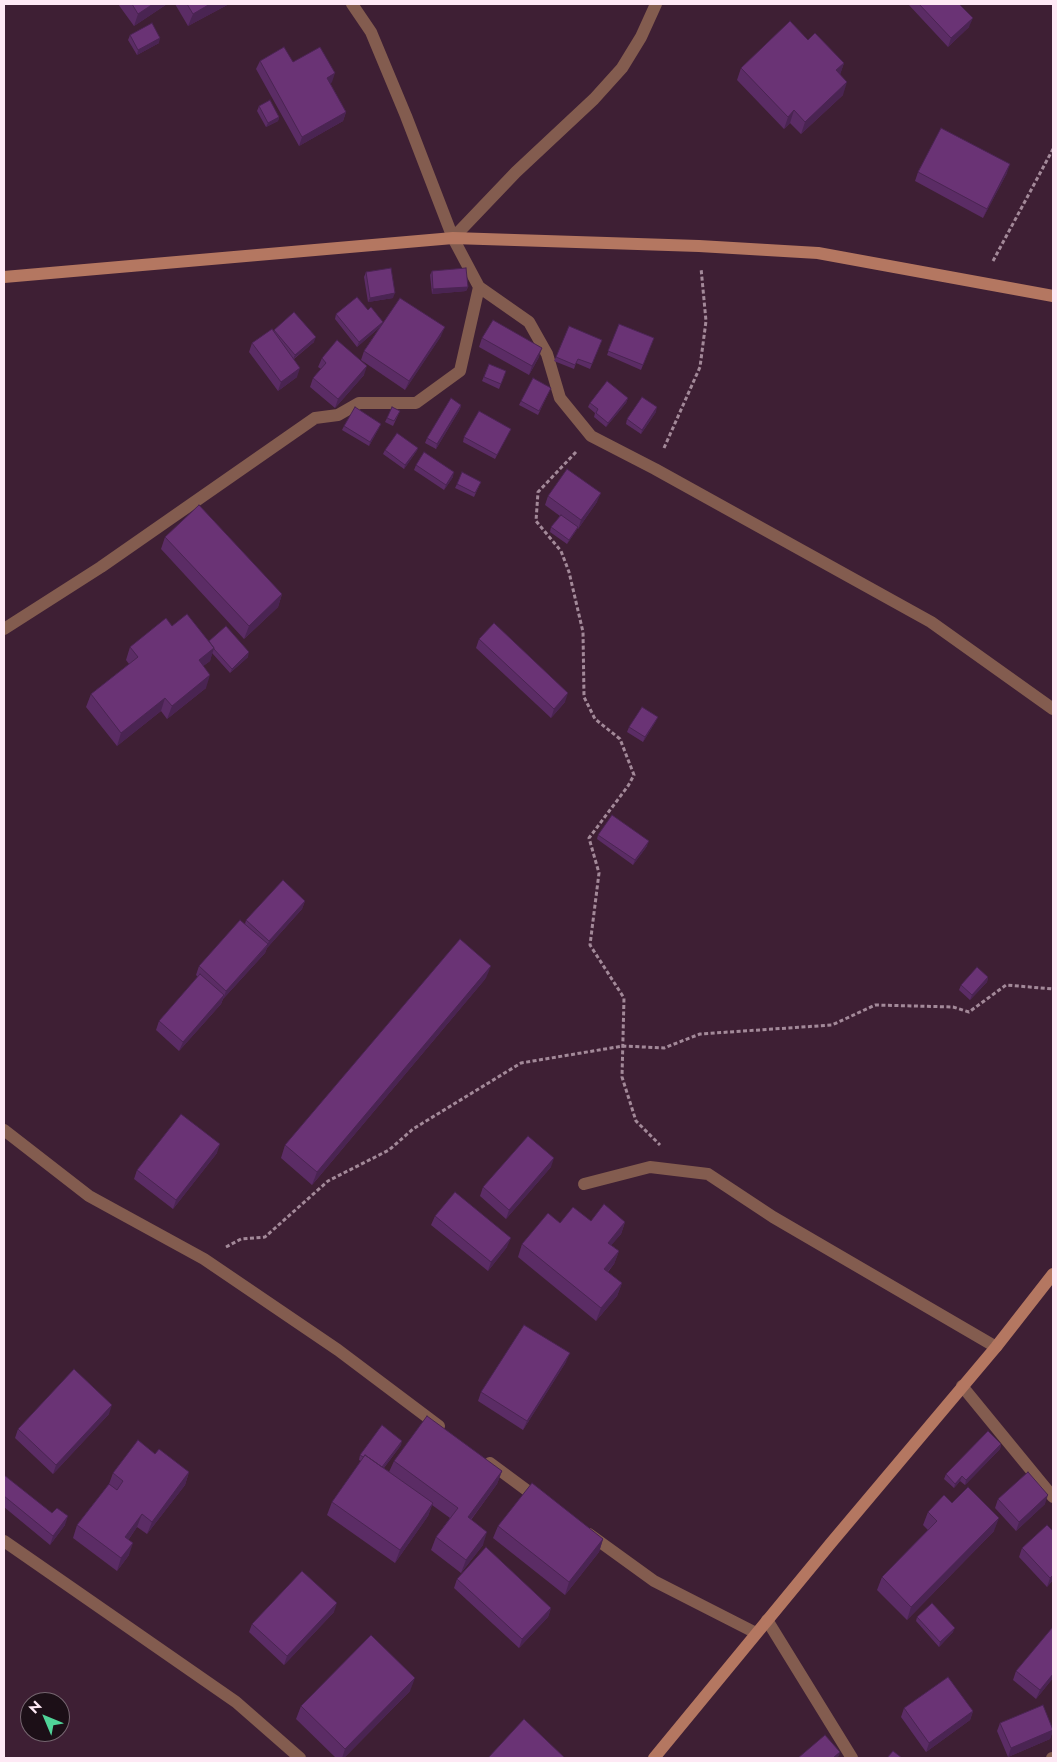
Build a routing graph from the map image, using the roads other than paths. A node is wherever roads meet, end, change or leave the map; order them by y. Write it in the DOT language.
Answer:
graph roads {
  1 [pos="352,4"];
  2 [pos="656,4"];
  3 [pos="453,238"];
  4 [pos="4,277"];
  5 [pos="479,287"];
  6 [pos="1053,296"];
  7 [pos="4,629"];
  8 [pos="1053,709"];
  9 [pos="4,1130"];
  10 [pos="584,1184"];
  11 [pos="1053,1274"];
  12 [pos="996,1347"];
  13 [pos="962,1386"];
  14 [pos="450,1433"];
  15 [pos="482,1457"];
  16 [pos="1053,1497"];
  17 [pos="553,1509"];
  18 [pos="576,1525"];
  19 [pos="4,1541"];
  20 [pos="767,1620"];
  21 [pos="756,1633"];
  22 [pos="300,1758"];
  23 [pos="654,1758"];
  24 [pos="852,1758"];
  1 -- 3 [label="street"];
  2 -- 3 [label="street"];
  3 -- 4 [label="street"];
  3 -- 5 [label="street"];
  3 -- 6 [label="street"];
  5 -- 7 [label="street"];
  5 -- 8 [label="street"];
  9 -- 14 [label="street"];
  10 -- 12 [label="street"];
  11 -- 12 [label="street"];
  12 -- 13 [label="street"];
  13 -- 16 [label="street"];
  13 -- 20 [label="street"];
  15 -- 17 [label="street"];
  18 -- 21 [label="street"];
  19 -- 22 [label="street"];
  20 -- 21 [label="street"];
  20 -- 24 [label="street"];
  21 -- 23 [label="street"];
}
